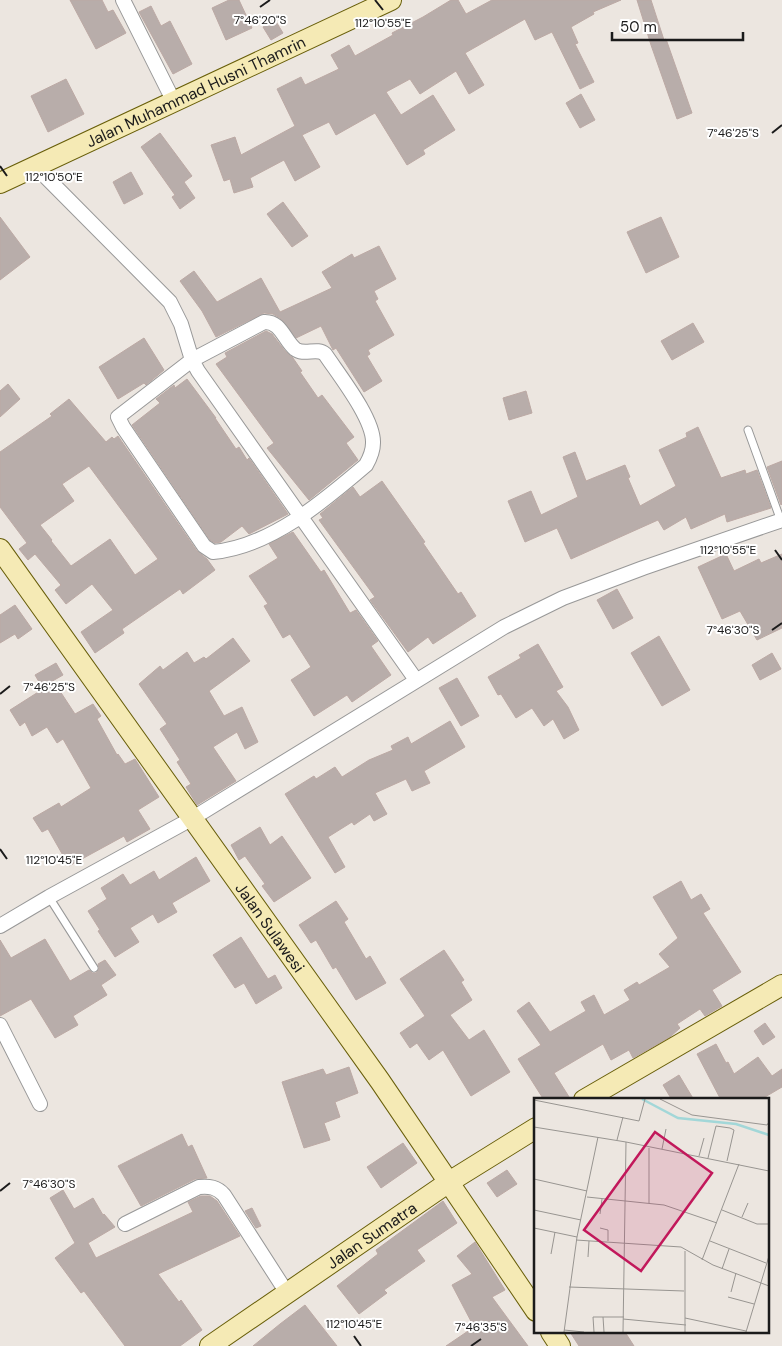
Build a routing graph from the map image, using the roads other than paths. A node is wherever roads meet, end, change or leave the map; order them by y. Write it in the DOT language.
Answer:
graph roads {
  1 [pos="123,0"];
  2 [pos="391,0"];
  3 [pos="174,102"];
  4 [pos="36,167"];
  5 [pos="0,183"];
  6 [pos="192,360"];
  7 [pos="748,430"];
  8 [pos="300,517"];
  9 [pos="782,520"];
  10 [pos="0,548"];
  11 [pos="416,680"];
  12 [pos="193,818"];
  13 [pos="49,897"];
  14 [pos="0,926"];
  15 [pos="94,968"];
  16 [pos="782,985"];
  17 [pos="0,1024"];
  18 [pos="587,1098"];
  19 [pos="40,1104"];
  20 [pos="534,1129"];
  21 [pos="449,1182"];
  22 [pos="125,1224"];
  23 [pos="288,1293"];
  24 [pos="534,1308"];
  25 [pos="552,1334"];
  26 [pos="210,1346"];
  27 [pos="560,1346"];
  1 -- 3 [label="street"];
  2 -- 3 [label="street, Jalan Muhammad Husni Thamrin"];
  3 -- 4 [label="street, Jalan Muhammad Husni Thamrin"];
  4 -- 5 [label="street, Jalan Muhammad Husni Thamrin"];
  4 -- 6 [label="street"];
  6 -- 8 [label="street"];
  6 -- 8 [label="street"];
  6 -- 8 [label="street"];
  7 -- 9 [label="lane"];
  8 -- 11 [label="street"];
  9 -- 11 [label="street"];
  10 -- 12 [label="street, Jalan Sulawesi"];
  11 -- 12 [label="street"];
  12 -- 13 [label="street"];
  12 -- 21 [label="street, Jalan Sulawesi"];
  13 -- 14 [label="street"];
  13 -- 15 [label="lane"];
  16 -- 18 [label="street"];
  17 -- 19 [label="street"];
  20 -- 21 [label="street, Jalan Sumatra"];
  21 -- 23 [label="street, Jalan Sumatra"];
  21 -- 24 [label="street, Jalan Sulawesi"];
  22 -- 23 [label="street"];
  23 -- 26 [label="street, Jalan Sumatra"];
  25 -- 27 [label="street"];
}
